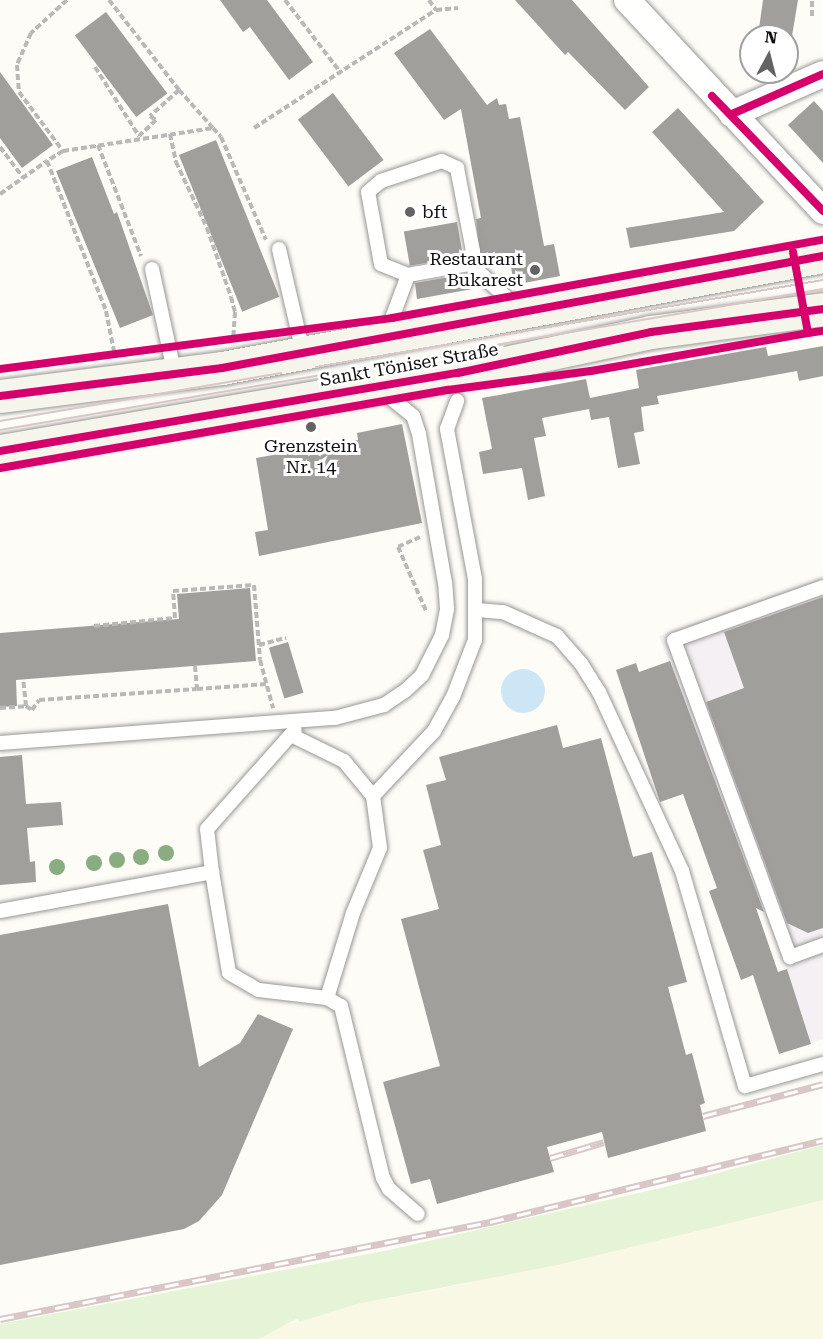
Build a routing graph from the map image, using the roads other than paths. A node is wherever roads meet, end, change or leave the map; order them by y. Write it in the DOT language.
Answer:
graph roads {
  1 [pos="627,0"];
  2 [pos="823,74"];
  3 [pos="732,114"];
  4 [pos="823,212"];
  5 [pos="279,249"];
  6 [pos="823,256"];
  7 [pos="470,264"];
  8 [pos="152,269"];
  9 [pos="408,275"];
  10 [pos="823,309"];
  11 [pos="524,314"];
  12 [pos="385,339"];
  13 [pos="303,353"];
  14 [pos="175,375"];
  15 [pos="371,387"];
  16 [pos="0,396"];
  17 [pos="457,401"];
  18 [pos="0,451"];
  19 [pos="823,587"];
  20 [pos="478,610"];
  21 [pos="302,721"];
  22 [pos="291,735"];
  23 [pos="0,743"];
  24 [pos="373,796"];
  25 [pos="212,872"];
  26 [pos="0,911"];
  27 [pos="823,945"];
  28 [pos="327,998"];
  29 [pos="823,1064"];
  30 [pos="418,1214"];
  1 -- 3 [label="street"];
  2 -- 3 [label="street"];
  3 -- 4 [label="street"];
  5 -- 13 [label="lane"];
  6 -- 11 [label="main road, Sankt Töniser Straße"];
  7 -- 9 [label="lane"];
  7 -- 9 [label="lane"];
  7 -- 11 [label="lane"];
  8 -- 14 [label="lane"];
  9 -- 12 [label="lane"];
  10 -- 15 [label="main road, Sankt Töniser Straße"];
  11 -- 12 [label="main road, Sankt Töniser Straße"];
  12 -- 13 [label="main road, Sankt Töniser Straße"];
  13 -- 14 [label="main road, Sankt Töniser Straße"];
  14 -- 16 [label="main road, Sankt Töniser Straße"];
  15 -- 18 [label="main road, Sankt Töniser Straße"];
  15 -- 21 [label="lane"];
  17 -- 20 [label="lane"];
  19 -- 27 [label="lane"];
  20 -- 24 [label="lane"];
  20 -- 29 [label="lane"];
  21 -- 22 [label="lane"];
  21 -- 23 [label="lane"];
  22 -- 24 [label="lane"];
  22 -- 25 [label="lane"];
  24 -- 28 [label="lane"];
  25 -- 26 [label="lane"];
  25 -- 28 [label="lane"];
  28 -- 30 [label="lane"];
}
